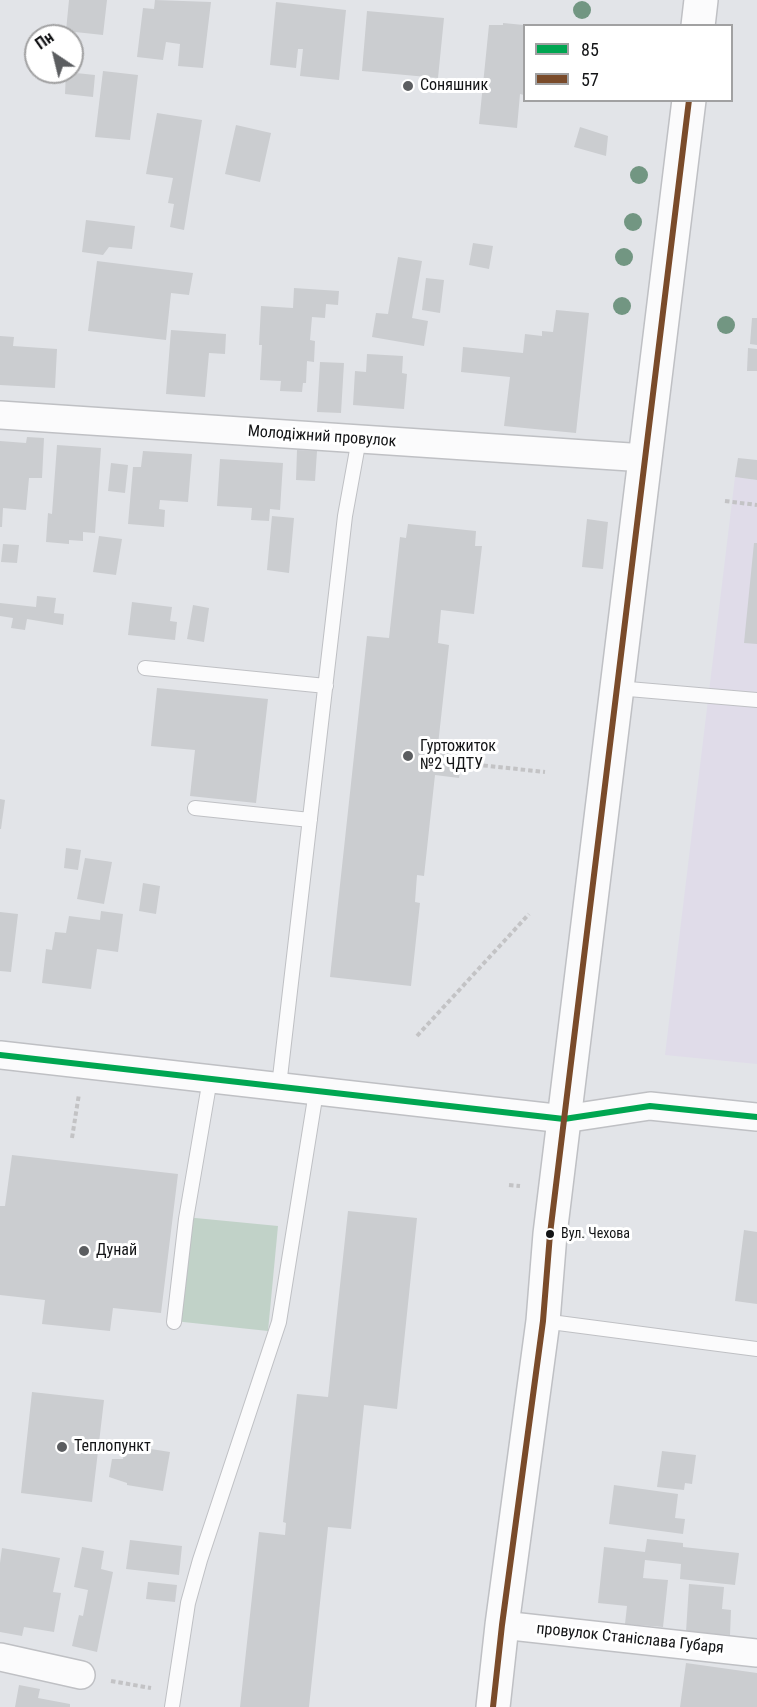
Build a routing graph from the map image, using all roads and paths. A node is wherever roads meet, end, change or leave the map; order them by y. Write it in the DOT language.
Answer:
graph roads {
  1 [pos="701,0"];
  2 [pos="698,24"];
  3 [pos="689,102"];
  4 [pos="0,415"];
  5 [pos="359,439"];
  6 [pos="645,458"];
  7 [pos="725,501"];
  8 [pos="757,505"];
  9 [pos="146,668"];
  10 [pos="326,686"];
  11 [pos="617,688"];
  12 [pos="757,700"];
  13 [pos="461,764"];
  14 [pos="545,772"];
  15 [pos="195,808"];
  16 [pos="310,820"];
  17 [pos="529,914"];
  18 [pos="417,1036"];
  19 [pos="0,1055"];
  20 [pos="84,1064"];
  21 [pos="210,1079"];
  22 [pos="279,1086"];
  23 [pos="316,1092"];
  24 [pos="757,1117"];
  25 [pos="564,1119"];
  26 [pos="72,1138"];
  27 [pos="174,1322"];
  28 [pos="543,1322"];
  29 [pos="757,1348"];
  30 [pos="502,1625"];
  31 [pos="757,1653"];
  32 [pos="0,1657"];
  33 [pos="81,1675"];
  34 [pos="174,1693"];
  35 [pos="172,1707"];
  36 [pos="493,1707"];
  1 -- 2 [label="street"];
  3 -- 6 [label="street"];
  4 -- 5 [label="street, Молодіжний провулок"];
  5 -- 6 [label="street, Молодіжний провулок"];
  5 -- 10 [label="lane"];
  6 -- 11 [label="street"];
  7 -- 8 [label="path"];
  9 -- 10 [label="lane"];
  10 -- 16 [label="lane"];
  11 -- 12 [label="lane"];
  11 -- 25 [label="street"];
  13 -- 14 [label="path"];
  15 -- 16 [label="lane"];
  16 -- 22 [label="lane"];
  17 -- 18 [label="path"];
  19 -- 20 [label="street"];
  20 -- 21 [label="street"];
  20 -- 26 [label="path"];
  21 -- 22 [label="street"];
  21 -- 27 [label="lane"];
  22 -- 23 [label="street"];
  23 -- 25 [label="street"];
  23 -- 34 [label="lane"];
  24 -- 25 [label="street"];
  25 -- 28 [label="street"];
  28 -- 29 [label="lane"];
  28 -- 30 [label="street"];
  30 -- 31 [label="street, провулок Станіслава Губаря"];
  30 -- 36 [label="street"];
  32 -- 33 [label="street"];
  33 -- 34 [label="path"];
  34 -- 35 [label="lane"];
}
